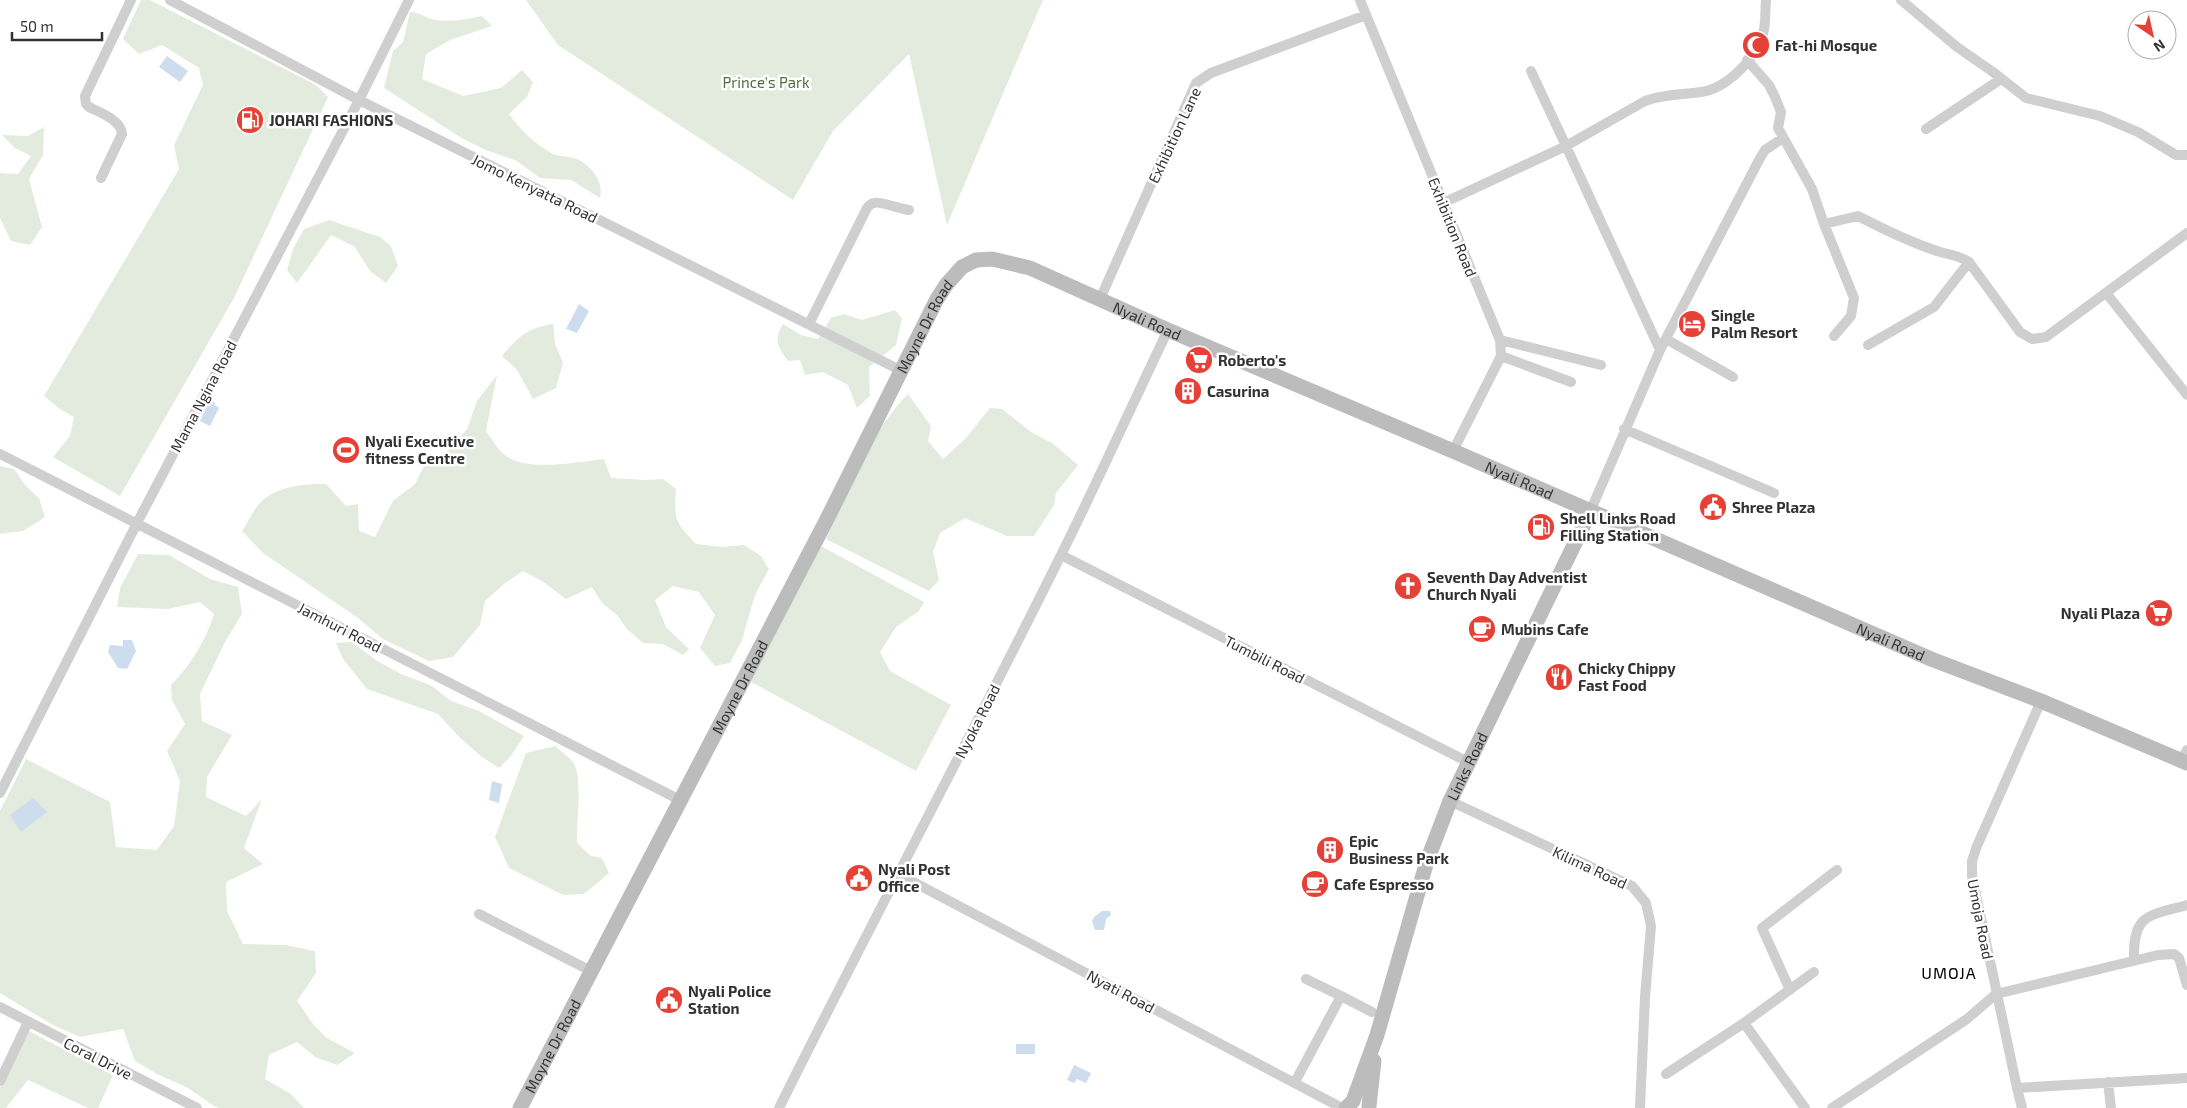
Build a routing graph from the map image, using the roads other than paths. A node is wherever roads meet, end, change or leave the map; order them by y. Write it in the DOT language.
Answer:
graph roads {
  1 [pos="131,0"];
  2 [pos="170,0"];
  3 [pos="409,0"];
  4 [pos="1360,0"];
  5 [pos="1766,0"];
  6 [pos="1901,0"];
  7 [pos="1366,15"];
  8 [pos="1747,60"];
  9 [pos="1531,71"];
  10 [pos="2001,79"];
  11 [pos="359,100"];
  12 [pos="1926,129"];
  13 [pos="1783,138"];
  14 [pos="1566,146"];
  15 [pos="2187,155"];
  16 [pos="101,178"];
  17 [pos="1443,203"];
  18 [pos="909,210"];
  19 [pos="1824,224"];
  20 [pos="2187,233"];
  21 [pos="1969,262"];
  22 [pos="962,267"];
  23 [pos="2107,294"];
  24 [pos="1100,299"];
  25 [pos="810,324"];
  26 [pos="1168,330"];
  27 [pos="1834,336"];
  28 [pos="1666,339"];
  29 [pos="1500,340"];
  30 [pos="1868,345"];
  31 [pos="1660,350"];
  32 [pos="1501,356"];
  33 [pos="1601,365"];
  34 [pos="902,371"];
  35 [pos="1733,377"];
  36 [pos="1571,382"];
  37 [pos="2187,396"];
  38 [pos="1624,429"];
  39 [pos="1453,451"];
  40 [pos="0,454"];
  41 [pos="1774,493"];
  42 [pos="1590,512"];
  43 [pos="137,523"];
  44 [pos="1061,555"];
  45 [pos="2041,701"];
  46 [pos="2185,758"];
  47 [pos="1468,762"];
  48 [pos="0,793"];
  49 [pos="680,800"];
  50 [pos="1450,801"];
  51 [pos="1837,870"];
  52 [pos="900,875"];
  53 [pos="2187,905"];
  54 [pos="478,914"];
  55 [pos="2134,960"];
  56 [pos="592,971"];
  57 [pos="1814,972"];
  58 [pos="1306,979"];
  59 [pos="2187,985"];
  60 [pos="1790,990"];
  61 [pos="1996,994"];
  62 [pos="1341,996"];
  63 [pos="0,1007"];
  64 [pos="1372,1012"];
  65 [pos="28,1022"];
  66 [pos="1744,1023"];
  67 [pos="1377,1035"];
  68 [pos="1666,1074"];
  69 [pos="2187,1078"];
  70 [pos="0,1081"];
  71 [pos="1295,1082"];
  72 [pos="2108,1082"];
  73 [pos="2017,1088"];
  74 [pos="1347,1106"];
  75 [pos="1369,1107"];
  76 [pos="195,1108"];
  77 [pos="520,1108"];
  78 [pos="779,1108"];
  79 [pos="1640,1108"];
  80 [pos="1805,1108"];
  81 [pos="1832,1108"];
  82 [pos="2022,1108"];
  83 [pos="2112,1108"];
  1 -- 16 [label="street"];
  2 -- 11 [label="street, Jomo Kenyatta Road"];
  3 -- 11 [label="street, Mama Ngina Road"];
  4 -- 7 [label="street, Exhibition Road"];
  5 -- 8 [label="street"];
  6 -- 10 [label="street"];
  7 -- 17 [label="street, Exhibition Road"];
  7 -- 24 [label="street, Exhibition Lane"];
  8 -- 13 [label="street"];
  8 -- 14 [label="street"];
  9 -- 14 [label="street"];
  10 -- 12 [label="street"];
  10 -- 15 [label="street"];
  11 -- 25 [label="street, Jomo Kenyatta Road"];
  11 -- 43 [label="street, Mama Ngina Road"];
  13 -- 19 [label="street"];
  13 -- 28 [label="street"];
  14 -- 17 [label="street"];
  14 -- 31 [label="street"];
  17 -- 29 [label="street, Exhibition Road"];
  18 -- 25 [label="street"];
  19 -- 21 [label="street"];
  19 -- 27 [label="street"];
  20 -- 23 [label="street"];
  21 -- 23 [label="street"];
  21 -- 30 [label="street"];
  22 -- 24 [label="main road, Nyali Road"];
  22 -- 34 [label="main road, Moyne Dr Road"];
  23 -- 37 [label="street"];
  24 -- 26 [label="main road, Nyali Road"];
  25 -- 34 [label="street, Jomo Kenyatta Road"];
  26 -- 39 [label="main road, Nyali Road"];
  26 -- 44 [label="street, Nyoka Road"];
  28 -- 31 [label="street"];
  28 -- 35 [label="street"];
  29 -- 32 [label="street, Exhibition Road"];
  29 -- 33 [label="street"];
  31 -- 38 [label="street"];
  32 -- 36 [label="street"];
  32 -- 39 [label="street"];
  34 -- 49 [label="main road, Moyne Dr Road"];
  38 -- 41 [label="street"];
  38 -- 42 [label="street"];
  39 -- 42 [label="main road, Nyali Road"];
  40 -- 43 [label="street, Jamhuri Road"];
  42 -- 45 [label="main road, Nyali Road"];
  42 -- 47 [label="main road, Links Road"];
  43 -- 48 [label="street, Mama Ngina Road"];
  43 -- 49 [label="street, Jamhuri Road"];
  44 -- 47 [label="street, Tumbili Road"];
  44 -- 52 [label="street, Nyoka Road"];
  45 -- 46 [label="main road, Nyali Road"];
  45 -- 61 [label="street, Umoja Road"];
  47 -- 50 [label="main road, Links Road"];
  49 -- 56 [label="main road, Moyne Dr Road"];
  50 -- 67 [label="main road, Links Road"];
  50 -- 79 [label="street, Kilima Road"];
  51 -- 60 [label="street"];
  52 -- 71 [label="street, Nyati Road"];
  52 -- 78 [label="street, Nyoka Road"];
  53 -- 55 [label="street"];
  54 -- 56 [label="street"];
  55 -- 59 [label="street"];
  55 -- 61 [label="street"];
  56 -- 77 [label="main road, Moyne Dr Road"];
  57 -- 60 [label="street"];
  58 -- 62 [label="street"];
  60 -- 66 [label="street"];
  61 -- 73 [label="street, Umoja Road"];
  61 -- 81 [label="street"];
  62 -- 64 [label="street"];
  62 -- 71 [label="street"];
  63 -- 65 [label="street, Coral Drive"];
  65 -- 70 [label="street"];
  65 -- 76 [label="street, Coral Drive"];
  66 -- 68 [label="street"];
  66 -- 80 [label="street"];
  67 -- 74 [label="main road, Links Road"];
  67 -- 75 [label="main road, Links Road"];
  69 -- 72 [label="street"];
  71 -- 74 [label="street, Nyati Road"];
  72 -- 73 [label="street"];
  72 -- 83 [label="street"];
  73 -- 82 [label="street, Umoja Road"];
  74 -- 75 [label="main road, Links Road"];
}
